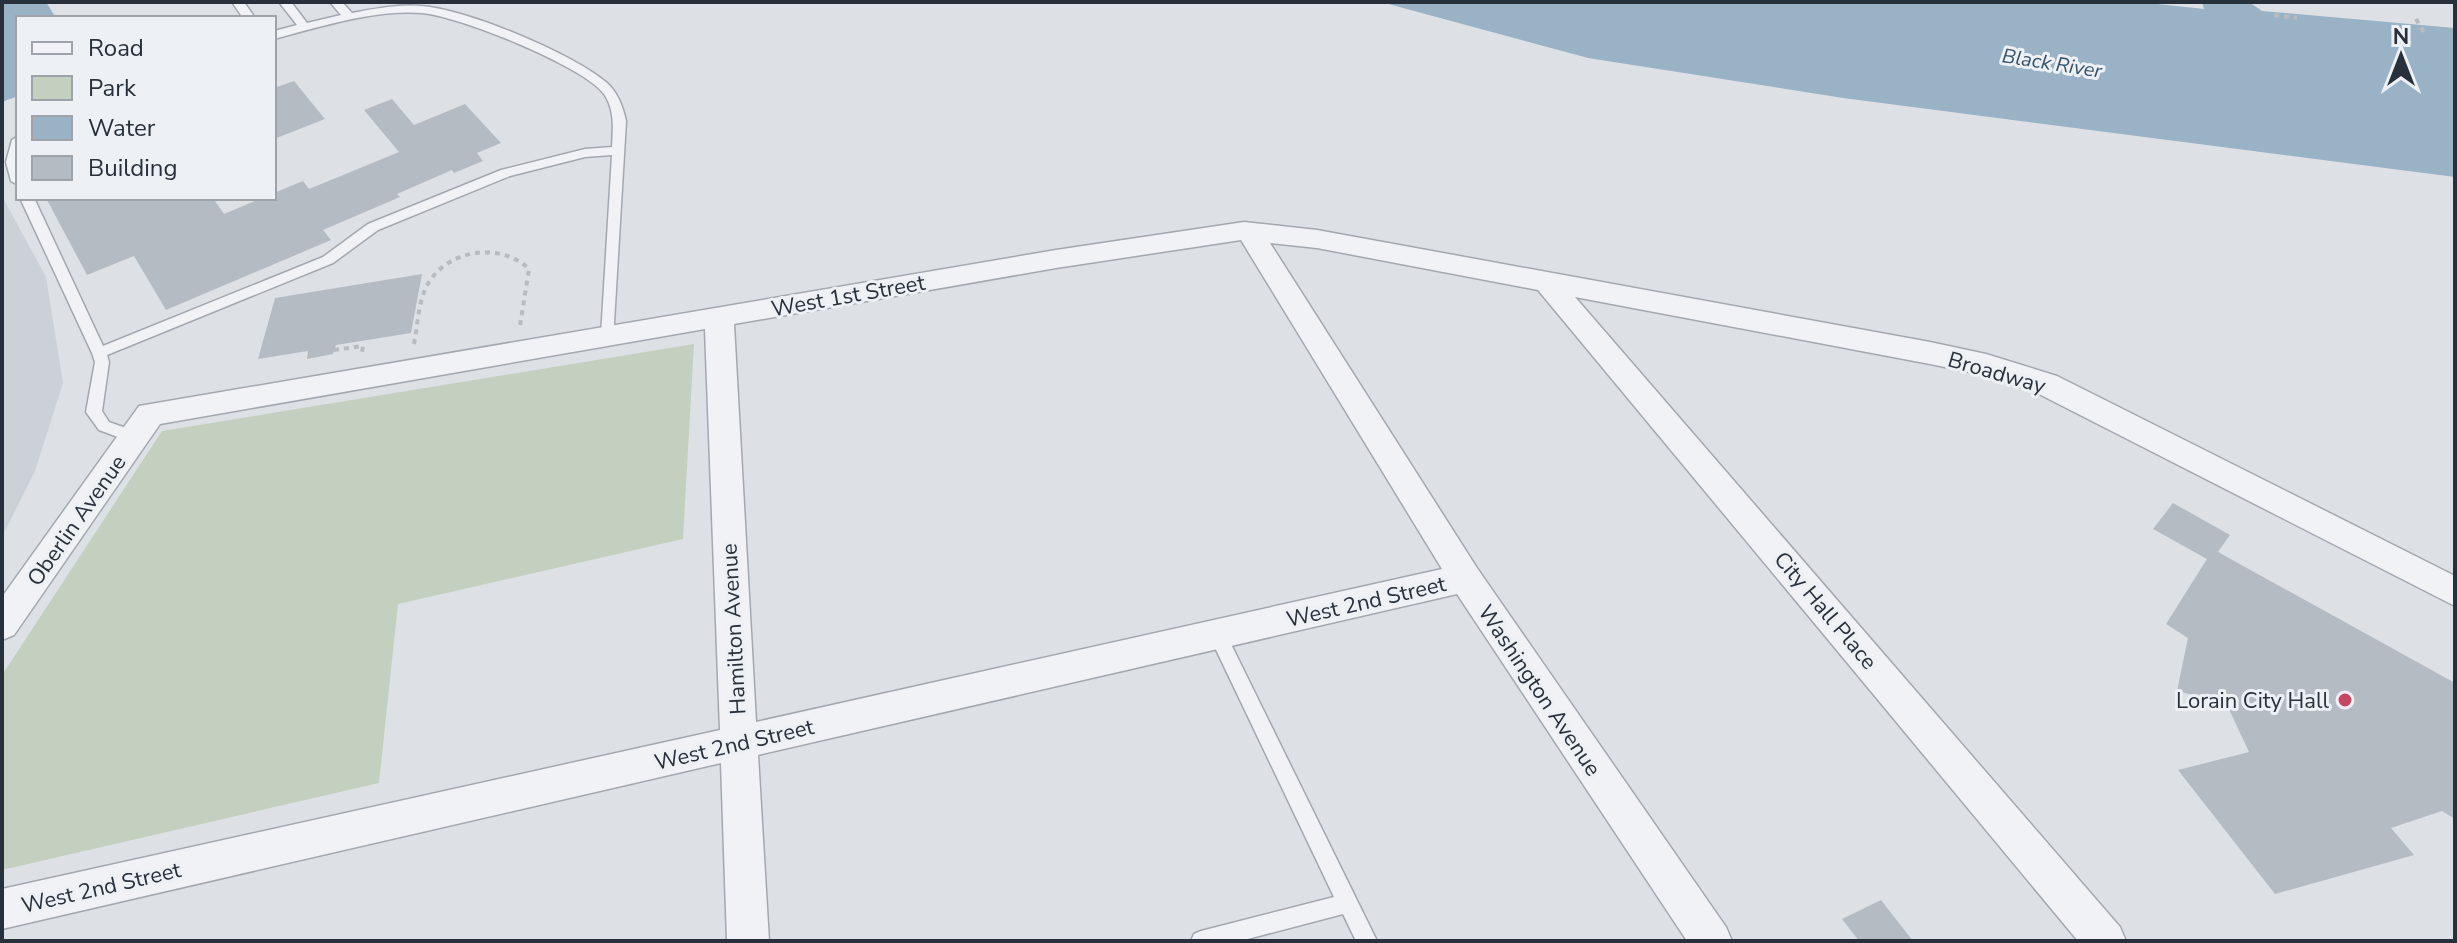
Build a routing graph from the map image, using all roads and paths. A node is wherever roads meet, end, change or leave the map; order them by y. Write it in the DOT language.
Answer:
graph roads {
  1 [pos="285,2"];
  2 [pos="336,2"];
  3 [pos="2274,15"];
  4 [pos="351,18"];
  5 [pos="2297,18"];
  6 [pos="2416,19"];
  7 [pos="305,28"];
  8 [pos="276,35"];
  9 [pos="2426,36"];
  10 [pos="16,147"];
  11 [pos="619,150"];
  12 [pos="16,175"];
  13 [pos="28,200"];
  14 [pos="1249,231"];
  15 [pos="1546,281"];
  16 [pos="719,317"];
  17 [pos="508,328"];
  18 [pos="608,336"];
  19 [pos="427,342"];
  20 [pos="414,344"];
  21 [pos="401,346"];
  22 [pos="334,350"];
  23 [pos="375,351"];
  24 [pos="99,353"];
  25 [pos="362,353"];
  26 [pos="333,358"];
  27 [pos="142,426"];
  28 [pos="1465,578"];
  29 [pos="2455,592"];
  30 [pos="2,625"];
  31 [pos="1218,635"];
  32 [pos="738,743"];
  33 [pos="1348,903"];
  34 [pos="2,909"];
  35 [pos="748,941"];
  36 [pos="1201,941"];
  37 [pos="1367,941"];
  38 [pos="1711,941"];
  39 [pos="2105,941"];
  1 -- 7 [label="lane"];
  2 -- 4 [label="lane"];
  3 -- 5 [label="path"];
  4 -- 7 [label="lane"];
  4 -- 11 [label="lane"];
  6 -- 9 [label="path"];
  7 -- 8 [label="lane"];
  10 -- 12 [label="lane"];
  11 -- 18 [label="lane"];
  11 -- 24 [label="lane"];
  13 -- 24 [label="lane"];
  14 -- 15 [label="street, West 1st Street"];
  14 -- 16 [label="street, West 1st Street"];
  14 -- 28 [label="street, Washington Avenue"];
  15 -- 29 [label="street, Broadway"];
  15 -- 39 [label="street, City Hall Place"];
  16 -- 18 [label="street, West 1st Street"];
  16 -- 32 [label="street, Hamilton Avenue"];
  17 -- 20 [label="path"];
  18 -- 27 [label="street, West 1st Street"];
  19 -- 20 [label="path"];
  20 -- 21 [label="path"];
  22 -- 25 [label="path"];
  23 -- 25 [label="path"];
  24 -- 27 [label="lane"];
  25 -- 26 [label="path"];
  27 -- 30 [label="street, Oberlin Avenue"];
  28 -- 31 [label="street, West 2nd Street"];
  28 -- 38 [label="street, Washington Avenue"];
  31 -- 32 [label="street, West 2nd Street"];
  31 -- 33 [label="lane"];
  32 -- 34 [label="street, West 2nd Street"];
  32 -- 35 [label="street, Hamilton Avenue"];
  33 -- 36 [label="lane"];
  33 -- 37 [label="lane"];
}
